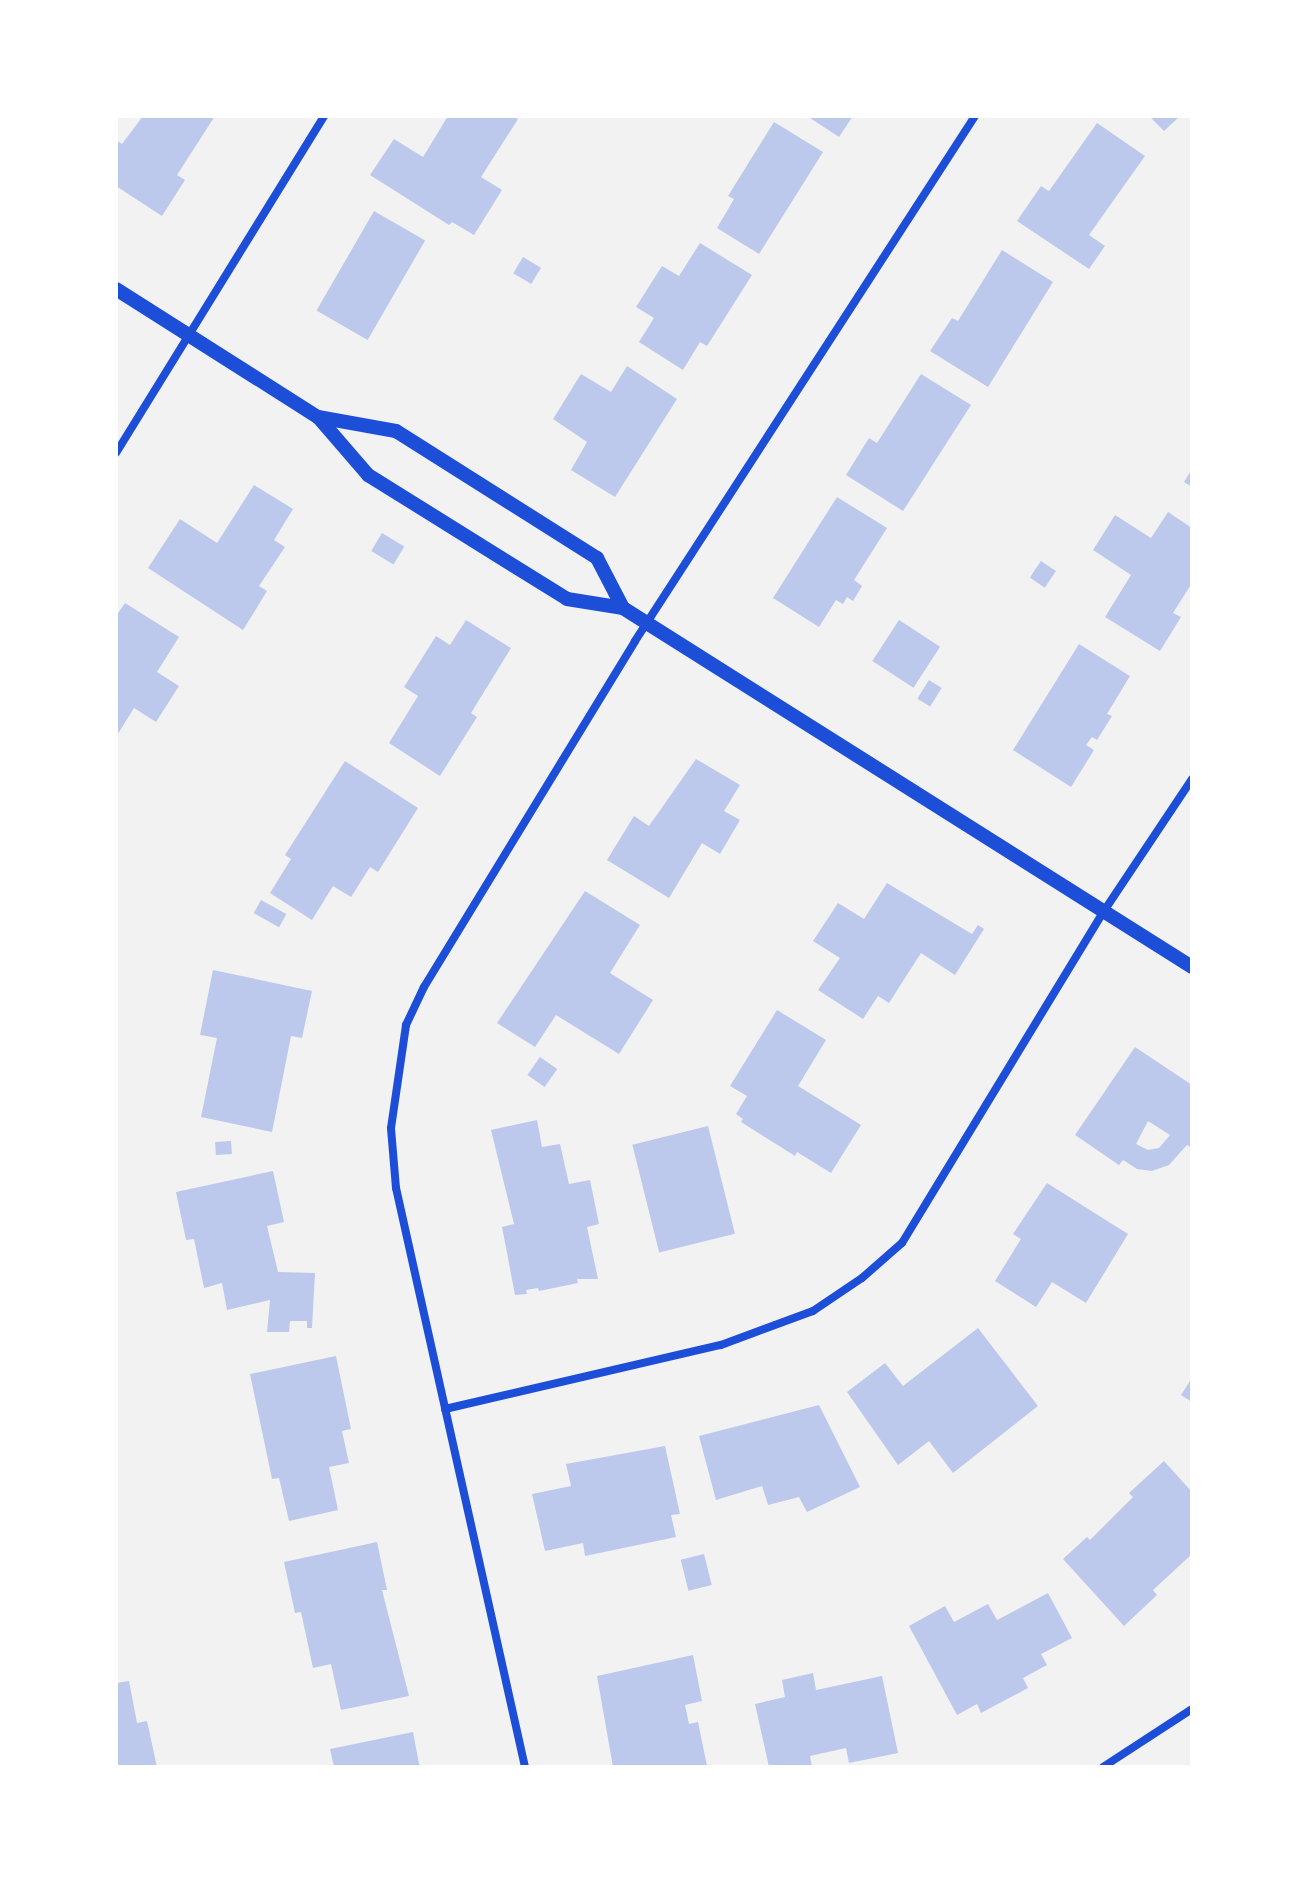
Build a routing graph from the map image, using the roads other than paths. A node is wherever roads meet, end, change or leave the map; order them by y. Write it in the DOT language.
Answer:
graph roads {
  1 [pos="324,116"];
  2 [pos="975,116"];
  3 [pos="116,289"];
  4 [pos="187,334"];
  5 [pos="318,417"];
  6 [pos="116,453"];
  7 [pos="623,608"];
  8 [pos="647,623"];
  9 [pos="1192,779"];
  10 [pos="1104,911"];
  11 [pos="1192,967"];
  12 [pos="445,1409"];
  13 [pos="1192,1709"];
  14 [pos="525,1767"];
  15 [pos="1103,1767"];
  1 -- 4 [label="street"];
  2 -- 8 [label="street"];
  3 -- 4 [label="street"];
  4 -- 5 [label="street"];
  4 -- 6 [label="street"];
  5 -- 7 [label="street"];
  5 -- 7 [label="street"];
  7 -- 8 [label="street"];
  8 -- 10 [label="street"];
  8 -- 12 [label="street"];
  9 -- 10 [label="street"];
  10 -- 11 [label="street"];
  10 -- 12 [label="street"];
  12 -- 14 [label="street"];
  13 -- 15 [label="street"];
}
